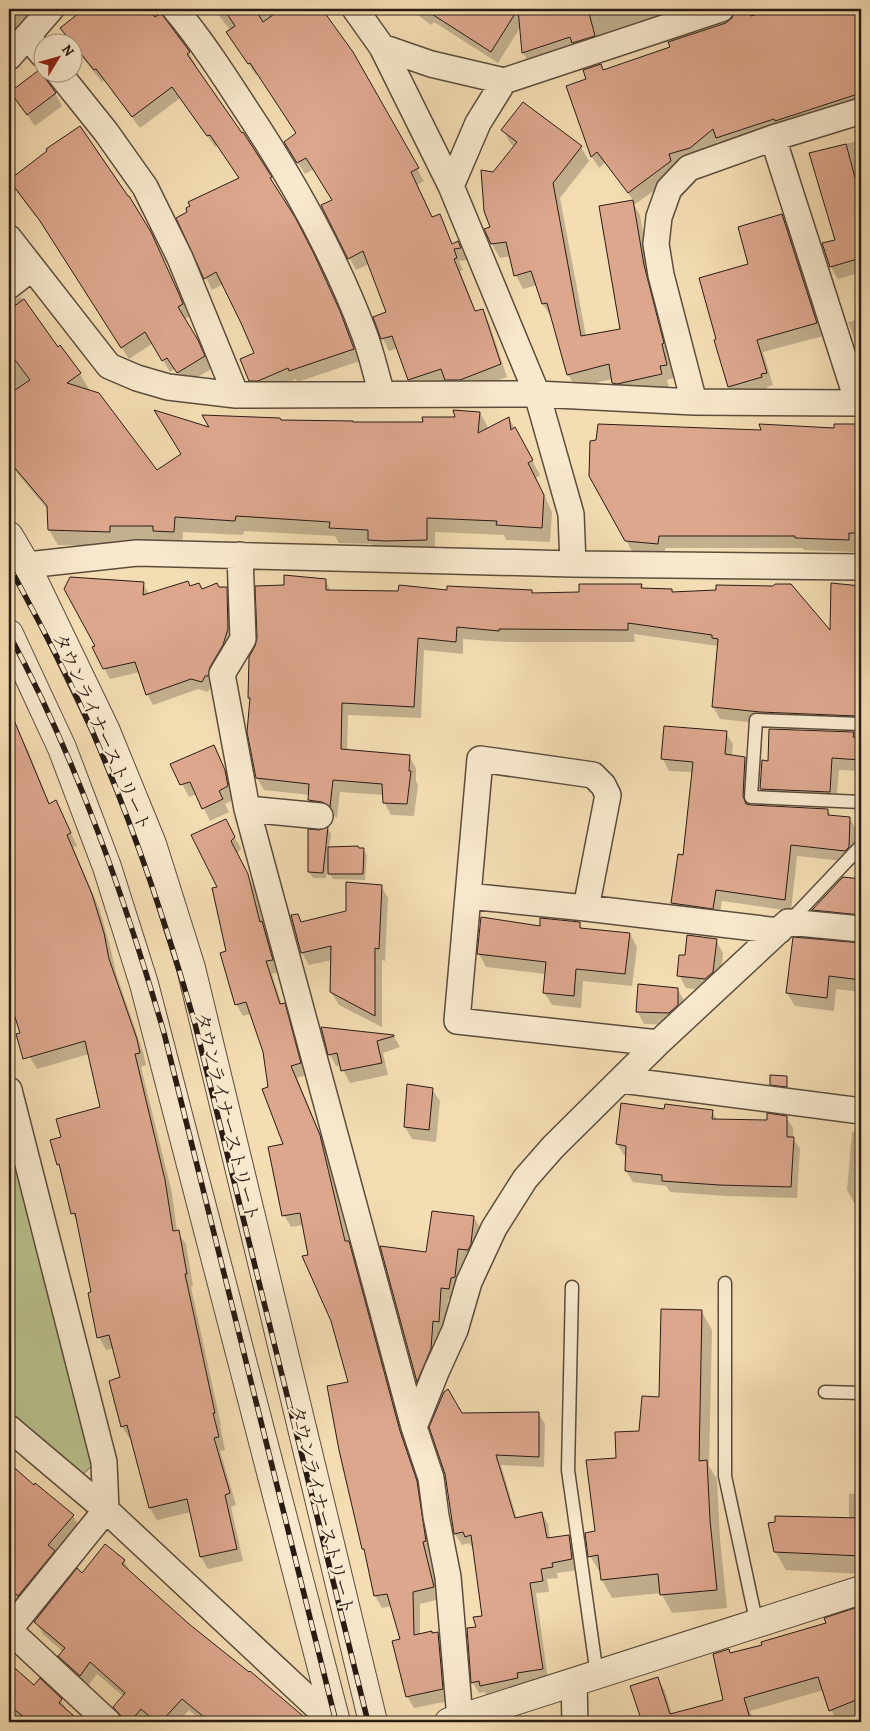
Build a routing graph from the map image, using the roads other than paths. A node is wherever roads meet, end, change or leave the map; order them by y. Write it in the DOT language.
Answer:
graph roads {
  1 [pos="51,9"];
  2 [pos="175,9"];
  3 [pos="355,9"];
  4 [pos="721,9"];
  5 [pos="41,32"];
  6 [pos="32,46"];
  7 [pos="382,47"];
  8 [pos="9,57"];
  9 [pos="504,81"];
  10 [pos="66,82"];
  11 [pos="861,111"];
  12 [pos="773,138"];
  13 [pos="451,186"];
  14 [pos="9,238"];
  15 [pos="32,268"];
  16 [pos="9,286"];
  17 [pos="382,394"];
  18 [pos="537,394"];
  19 [pos="236,395"];
  20 [pos="694,402"];
  21 [pos="860,403"];
  22 [pos="9,536"];
  23 [pos="240,556"];
  24 [pos="573,564"];
  25 [pos="17,566"];
  26 [pos="861,567"];
  27 [pos="9,634"];
  28 [pos="861,724"];
  29 [pos="861,802"];
  30 [pos="246,809"];
  31 [pos="320,816"];
  32 [pos="861,846"];
  33 [pos="468,896"];
  34 [pos="586,908"];
  35 [pos="784,927"];
  36 [pos="861,929"];
  37 [pos="658,1042"];
  38 [pos="622,1080"];
  39 [pos="9,1090"];
  40 [pos="861,1111"];
  41 [pos="725,1282"];
  42 [pos="572,1287"];
  43 [pos="824,1392"];
  44 [pos="861,1393"];
  45 [pos="414,1427"];
  46 [pos="9,1428"];
  47 [pos="106,1510"];
  48 [pos="861,1590"];
  49 [pos="757,1625"];
  50 [pos="585,1679"];
  51 [pos="455,1720"];
  52 [pos="108,1722"];
  53 [pos="326,1722"];
  54 [pos="336,1722"];
  55 [pos="373,1722"];
  56 [pos="575,1722"];
  1 -- 5 [label="street"];
  2 -- 17 [label="street"];
  3 -- 7 [label="street"];
  4 -- 9 [label="street"];
  6 -- 8 [label="street"];
  7 -- 9 [label="street"];
  7 -- 13 [label="street"];
  9 -- 13 [label="street"];
  10 -- 19 [label="street"];
  11 -- 12 [label="street"];
  12 -- 20 [label="street"];
  12 -- 21 [label="street"];
  13 -- 18 [label="street"];
  14 -- 15 [label="street"];
  15 -- 16 [label="street"];
  15 -- 19 [label="street"];
  17 -- 18 [label="street"];
  17 -- 19 [label="street"];
  18 -- 20 [label="street"];
  18 -- 24 [label="street"];
  20 -- 21 [label="street"];
  22 -- 25 [label="street, タウンライナーストリート"];
  23 -- 24 [label="street"];
  23 -- 25 [label="street"];
  23 -- 30 [label="street"];
  24 -- 26 [label="street"];
  25 -- 55 [label="street, タウンライナーストリート"];
  27 -- 54 [label="street"];
  28 -- 29 [label="lane"];
  30 -- 31 [label="street"];
  30 -- 45 [label="street"];
  32 -- 35 [label="lane"];
  33 -- 34 [label="street"];
  33 -- 34 [label="street"];
  33 -- 37 [label="street"];
  34 -- 35 [label="street"];
  35 -- 36 [label="street"];
  35 -- 37 [label="street"];
  37 -- 38 [label="street"];
  38 -- 40 [label="street"];
  38 -- 45 [label="street"];
  39 -- 47 [label="street"];
  41 -- 49 [label="lane"];
  42 -- 50 [label="lane"];
  43 -- 44 [label="lane"];
  45 -- 51 [label="street"];
  46 -- 47 [label="street"];
  47 -- 52 [label="street"];
  47 -- 53 [label="street"];
  48 -- 49 [label="street"];
  49 -- 50 [label="street"];
  50 -- 51 [label="street"];
  50 -- 56 [label="street"];
}
